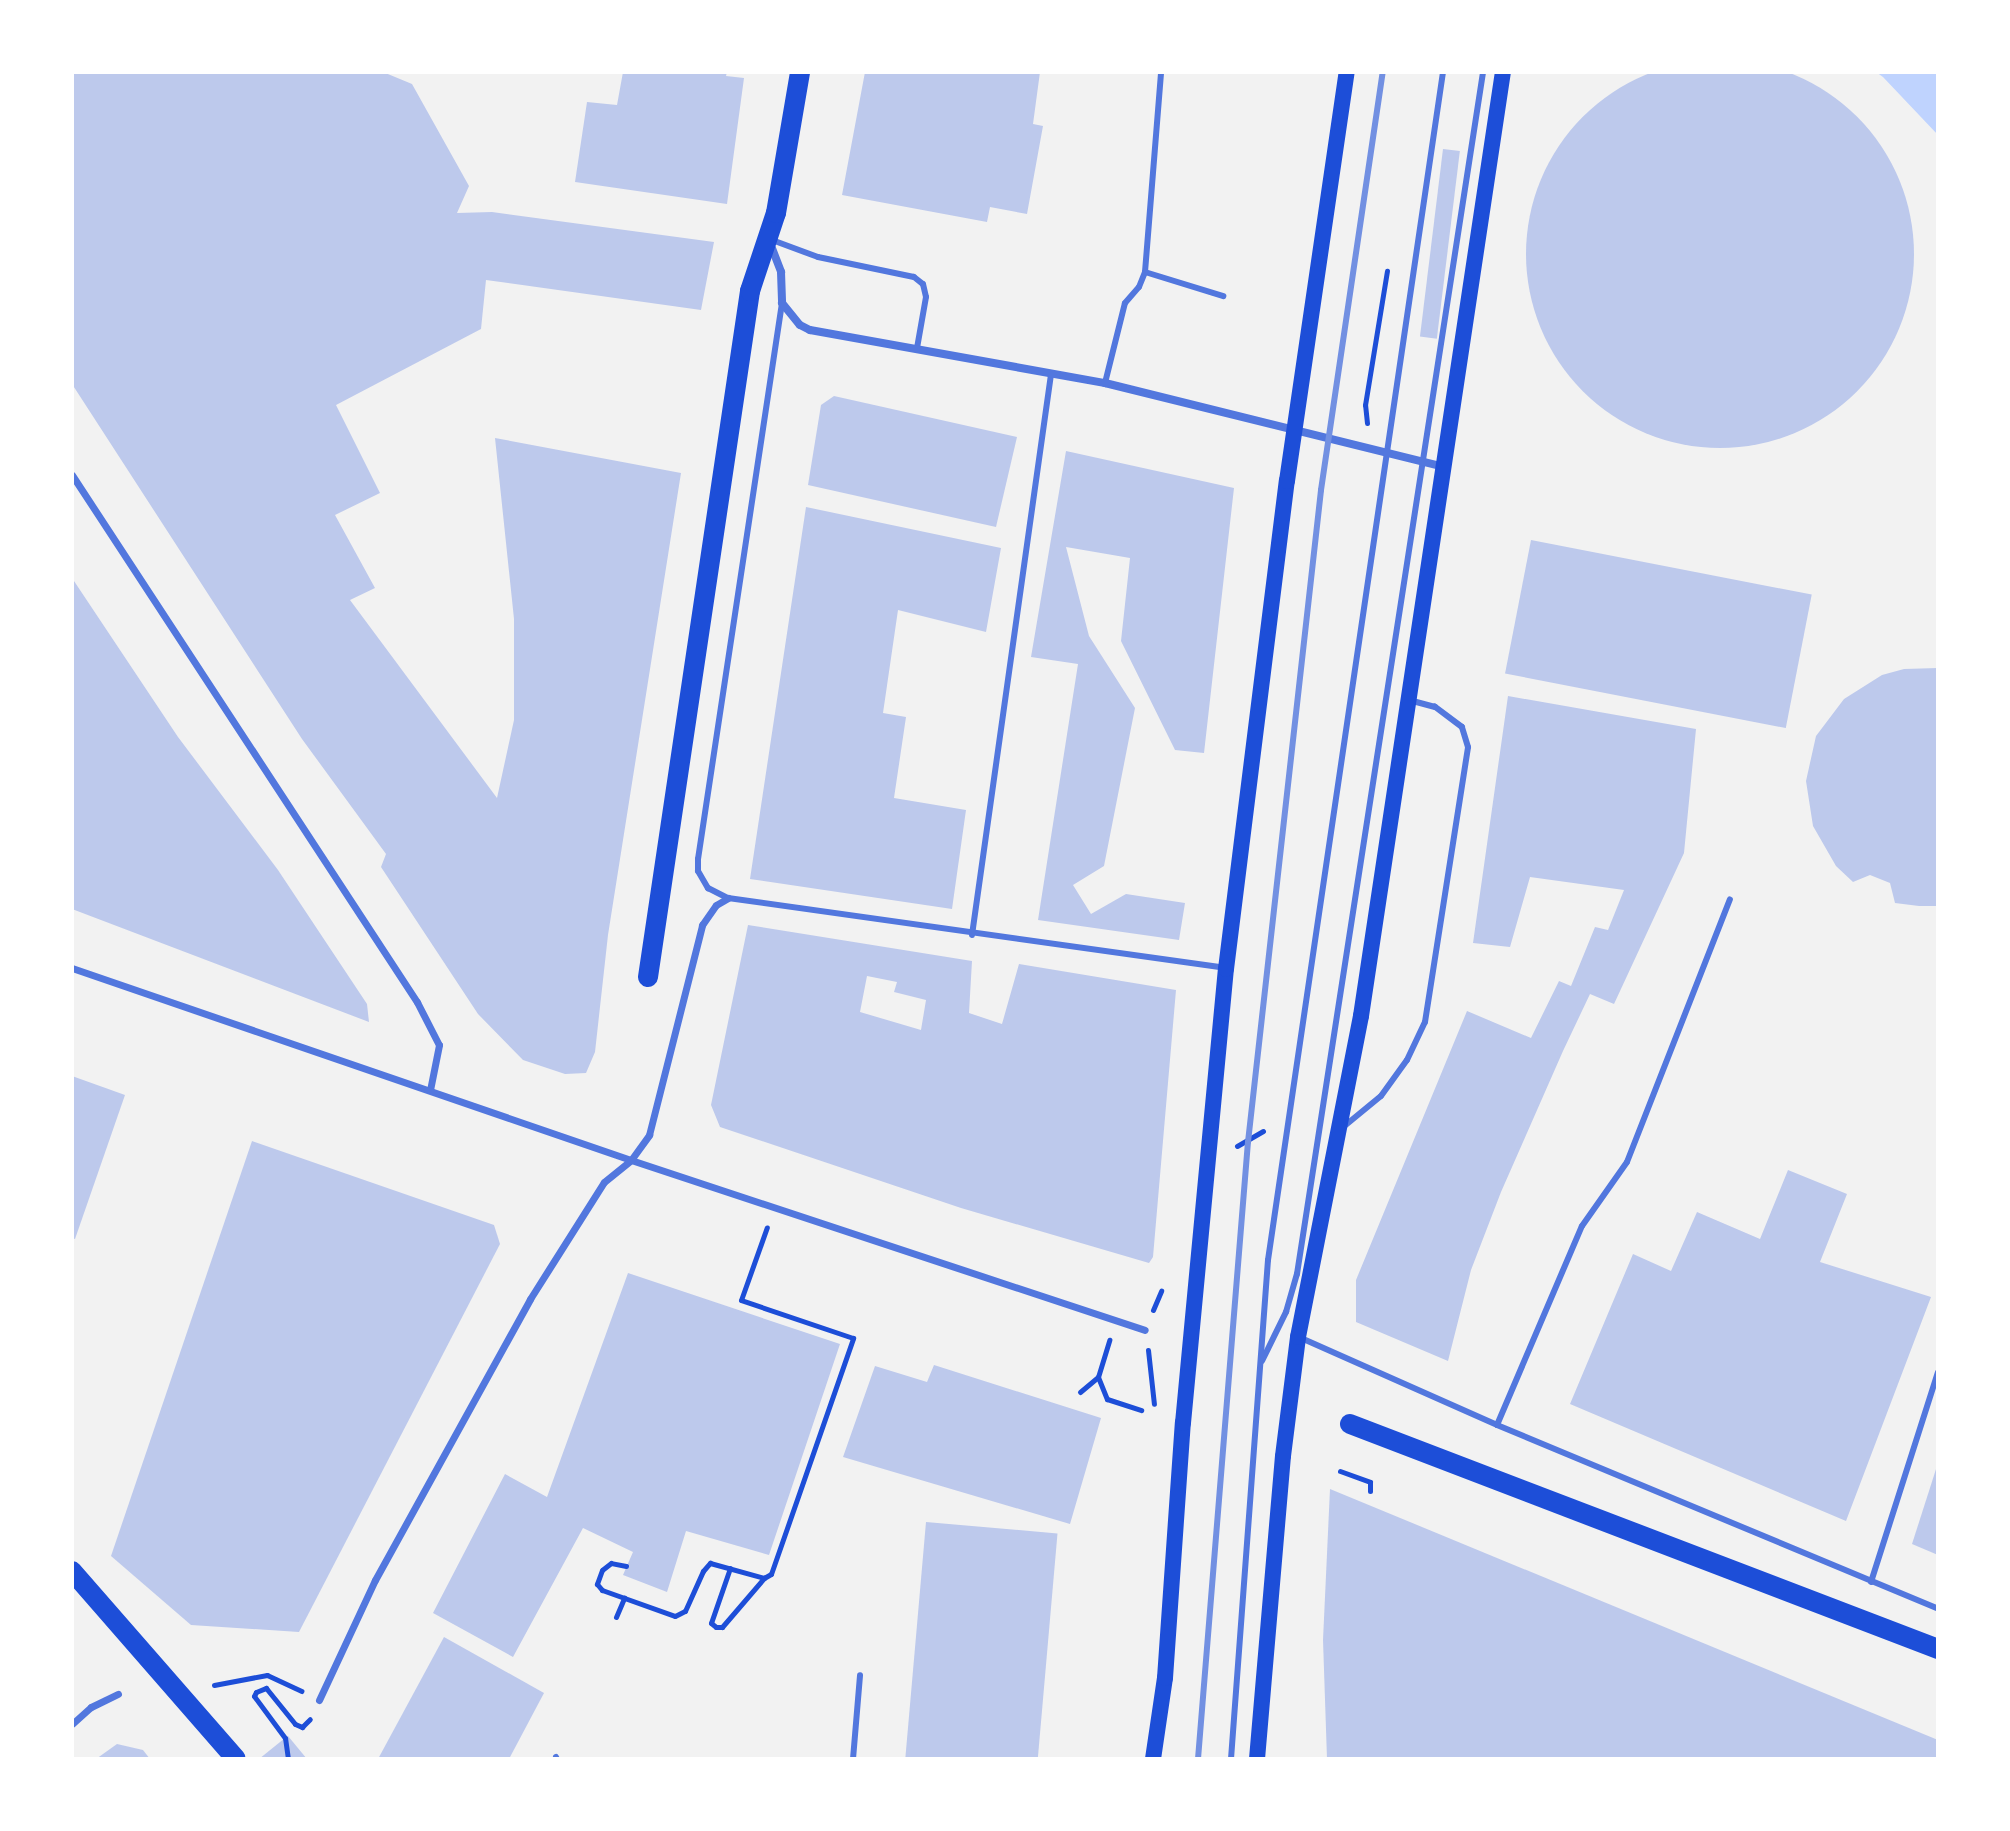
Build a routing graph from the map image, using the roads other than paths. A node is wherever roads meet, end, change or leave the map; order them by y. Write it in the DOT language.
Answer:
graph roads {
  1 [pos="800,72"];
  2 [pos="1161,72"];
  3 [pos="1347,72"];
  4 [pos="1443,72"];
  5 [pos="1483,72"];
  6 [pos="1503,72"];
  7 [pos="769,238"];
  8 [pos="1145,272"];
  9 [pos="1223,296"];
  10 [pos="782,303"];
  11 [pos="917,348"];
  12 [pos="1051,374"];
  13 [pos="1105,383"];
  14 [pos="1294,427"];
  15 [pos="1385,453"];
  16 [pos="1422,462"];
  17 [pos="1441,466"];
  18 [pos="72,475"];
  19 [pos="1409,700"];
  20 [pos="728,898"];
  21 [pos="1730,899"];
  22 [pos="972,935"];
  23 [pos="72,968"];
  24 [pos="1226,969"];
  25 [pos="648,977"];
  26 [pos="430,1090"];
  27 [pos="1341,1128"];
  28 [pos="631,1160"];
  29 [pos="1145,1330"];
  30 [pos="1298,1337"];
  31 [pos="1261,1364"];
  32 [pos="1938,1372"];
  33 [pos="1350,1424"];
  34 [pos="1497,1425"];
  35 [pos="72,1571"];
  36 [pos="1871,1582"];
  37 [pos="1938,1609"];
  38 [pos="1938,1649"];
  39 [pos="860,1675"];
  40 [pos="118,1694"];
  41 [pos="319,1700"];
  42 [pos="72,1724"];
  43 [pos="236,1759"];
  44 [pos="853,1759"];
  45 [pos="1153,1759"];
  46 [pos="1231,1759"];
  47 [pos="1257,1759"];
  1 -- 7 [label="main road"];
  2 -- 8 [label="lane"];
  3 -- 14 [label="main road"];
  4 -- 15 [label="lane"];
  5 -- 16 [label="lane"];
  6 -- 17 [label="main road"];
  7 -- 10 [label="street"];
  7 -- 11 [label="lane"];
  7 -- 25 [label="main road"];
  8 -- 9 [label="lane"];
  8 -- 13 [label="lane"];
  10 -- 11 [label="street"];
  10 -- 20 [label="lane"];
  11 -- 12 [label="street"];
  12 -- 13 [label="street"];
  12 -- 22 [label="lane"];
  13 -- 14 [label="street"];
  14 -- 15 [label="street"];
  14 -- 24 [label="main road"];
  15 -- 16 [label="street"];
  15 -- 31 [label="lane"];
  16 -- 17 [label="street"];
  16 -- 31 [label="lane"];
  17 -- 19 [label="main road"];
  18 -- 26 [label="street"];
  19 -- 27 [label="main road"];
  19 -- 27 [label="lane"];
  20 -- 22 [label="lane"];
  20 -- 28 [label="street"];
  21 -- 34 [label="lane"];
  22 -- 24 [label="lane"];
  23 -- 26 [label="street"];
  24 -- 45 [label="main road"];
  26 -- 28 [label="street"];
  27 -- 30 [label="main road"];
  28 -- 29 [label="street"];
  28 -- 41 [label="street"];
  30 -- 34 [label="lane"];
  30 -- 47 [label="main road"];
  31 -- 46 [label="lane"];
  32 -- 36 [label="lane"];
  33 -- 38 [label="main road"];
  34 -- 36 [label="lane"];
  35 -- 43 [label="main road"];
  36 -- 37 [label="lane"];
  39 -- 44 [label="lane"];
  40 -- 42 [label="street"];
}
